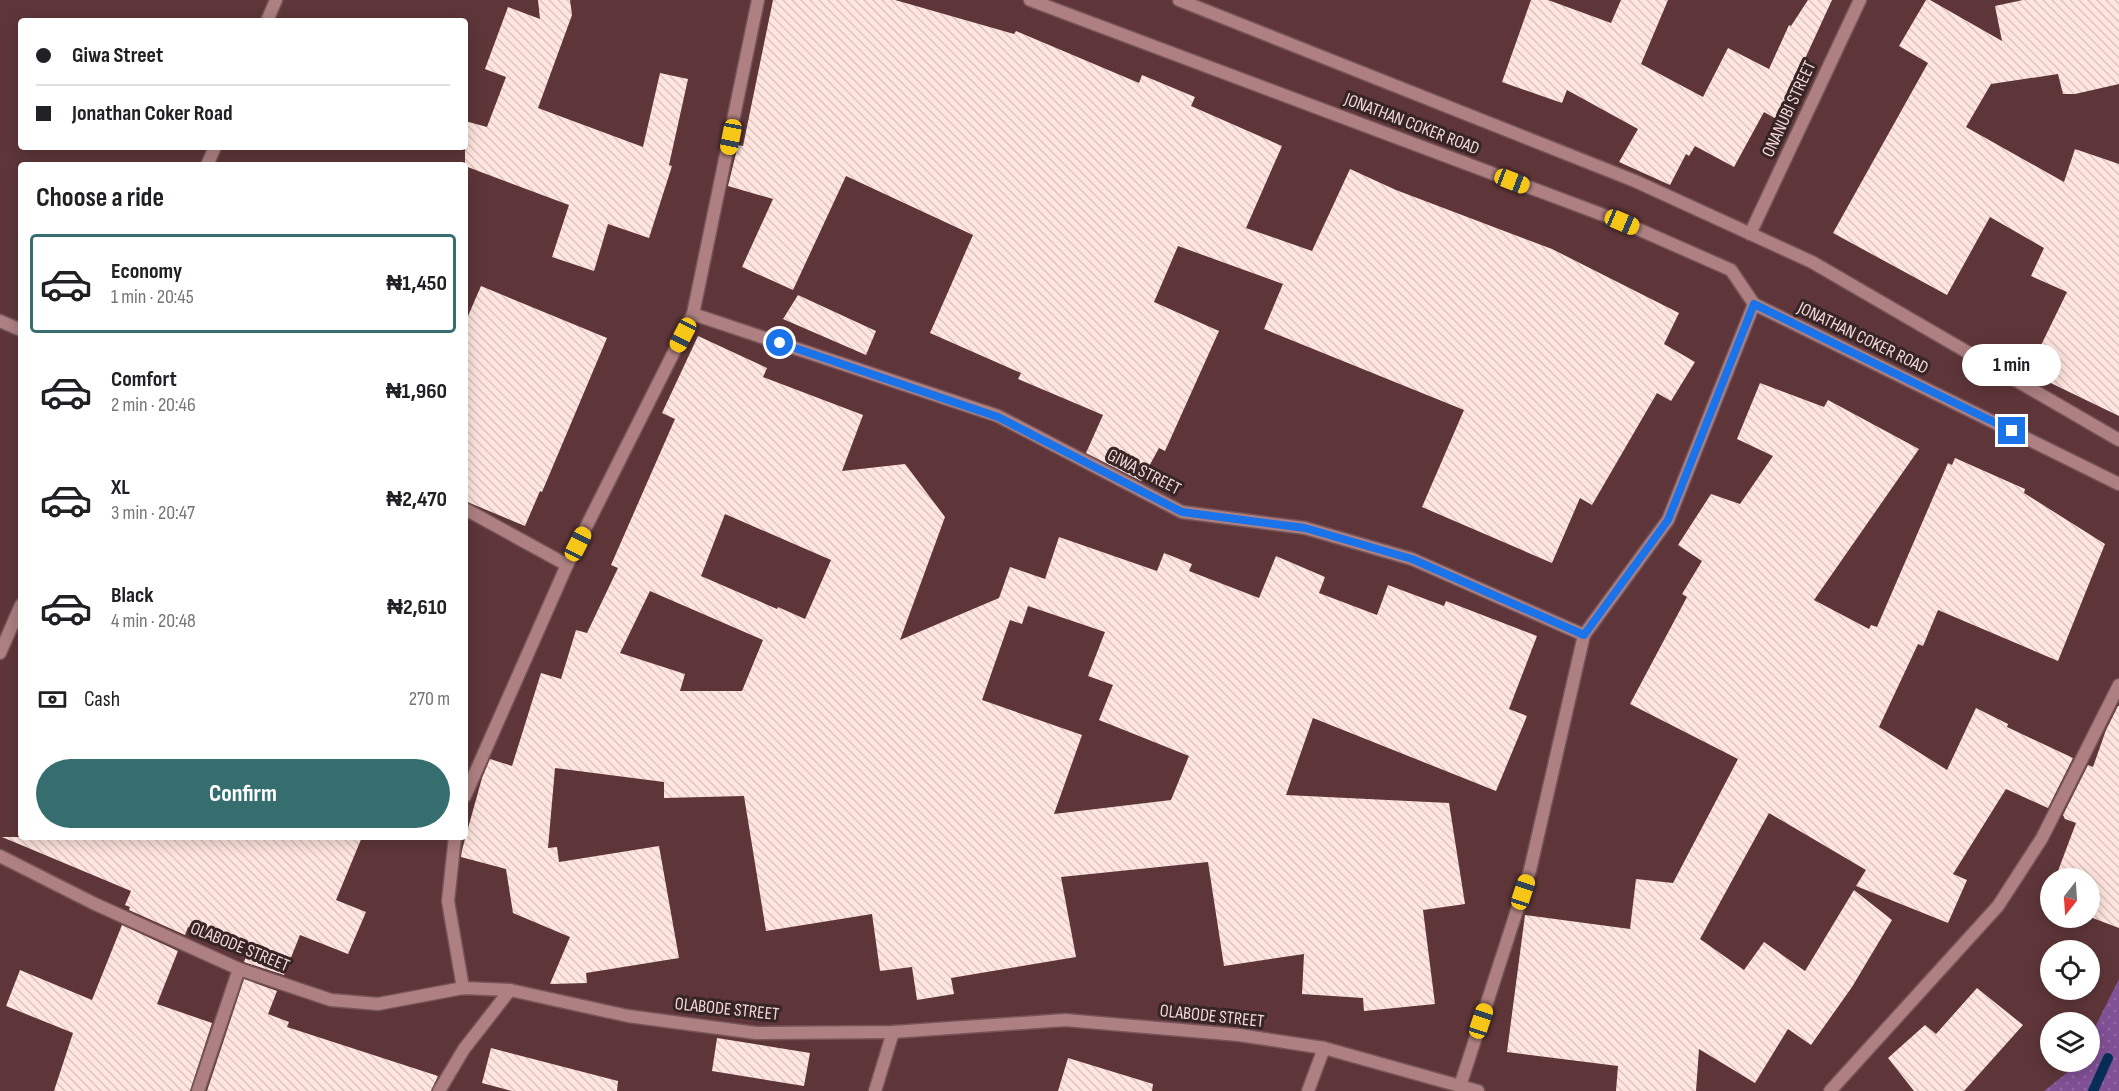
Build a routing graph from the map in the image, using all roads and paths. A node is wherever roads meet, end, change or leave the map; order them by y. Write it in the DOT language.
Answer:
graph roads {
  1 [pos="276,0"];
  2 [pos="758,0"];
  3 [pos="1029,0"];
  4 [pos="1179,0"];
  5 [pos="1860,0"];
  6 [pos="268,18"];
  7 [pos="1750,234"];
  8 [pos="1754,304"];
  9 [pos="693,314"];
  10 [pos="0,321"];
  11 [pos="18,329"];
  12 [pos="2119,440"];
  13 [pos="2119,484"];
  14 [pos="468,511"];
  15 [pos="567,565"];
  16 [pos="18,612"];
  17 [pos="1584,635"];
  18 [pos="0,652"];
  19 [pos="2119,685"];
  20 [pos="468,789"];
  21 [pos="455,840"];
  22 [pos="0,856"];
  23 [pos="238,969"];
  24 [pos="463,988"];
  25 [pos="510,990"];
  26 [pos="893,1032"];
  27 [pos="1324,1048"];
  28 [pos="1460,1086"];
  29 [pos="198,1091"];
  30 [pos="439,1091"];
  31 [pos="875,1091"];
  32 [pos="1308,1091"];
  33 [pos="1479,1091"];
  34 [pos="1830,1091"];
  1 -- 6 [label="street"];
  2 -- 9 [label="street"];
  3 -- 8 [label="street, JONATHAN COKER ROAD"];
  4 -- 7 [label="street, JONATHAN COKER ROAD"];
  5 -- 7 [label="street, ONANUBI STREET"];
  7 -- 12 [label="street, JONATHAN COKER ROAD"];
  8 -- 13 [label="street, JONATHAN COKER ROAD"];
  8 -- 17 [label="street"];
  9 -- 15 [label="street"];
  9 -- 17 [label="street, GIWA STREET"];
  10 -- 11 [label="street"];
  14 -- 15 [label="street"];
  15 -- 20 [label="street"];
  16 -- 18 [label="street"];
  17 -- 28 [label="street"];
  19 -- 34 [label="street"];
  21 -- 24 [label="street"];
  22 -- 23 [label="street, OLABODE STREET"];
  23 -- 24 [label="street, OLABODE STREET"];
  23 -- 29 [label="street"];
  24 -- 25 [label="street, OLABODE STREET"];
  25 -- 26 [label="street, OLABODE STREET"];
  25 -- 30 [label="street"];
  26 -- 27 [label="street, OLABODE STREET"];
  26 -- 31 [label="street"];
  27 -- 28 [label="street, OLABODE STREET"];
  27 -- 32 [label="street"];
  28 -- 33 [label="street, OLABODE STREET"];
}
